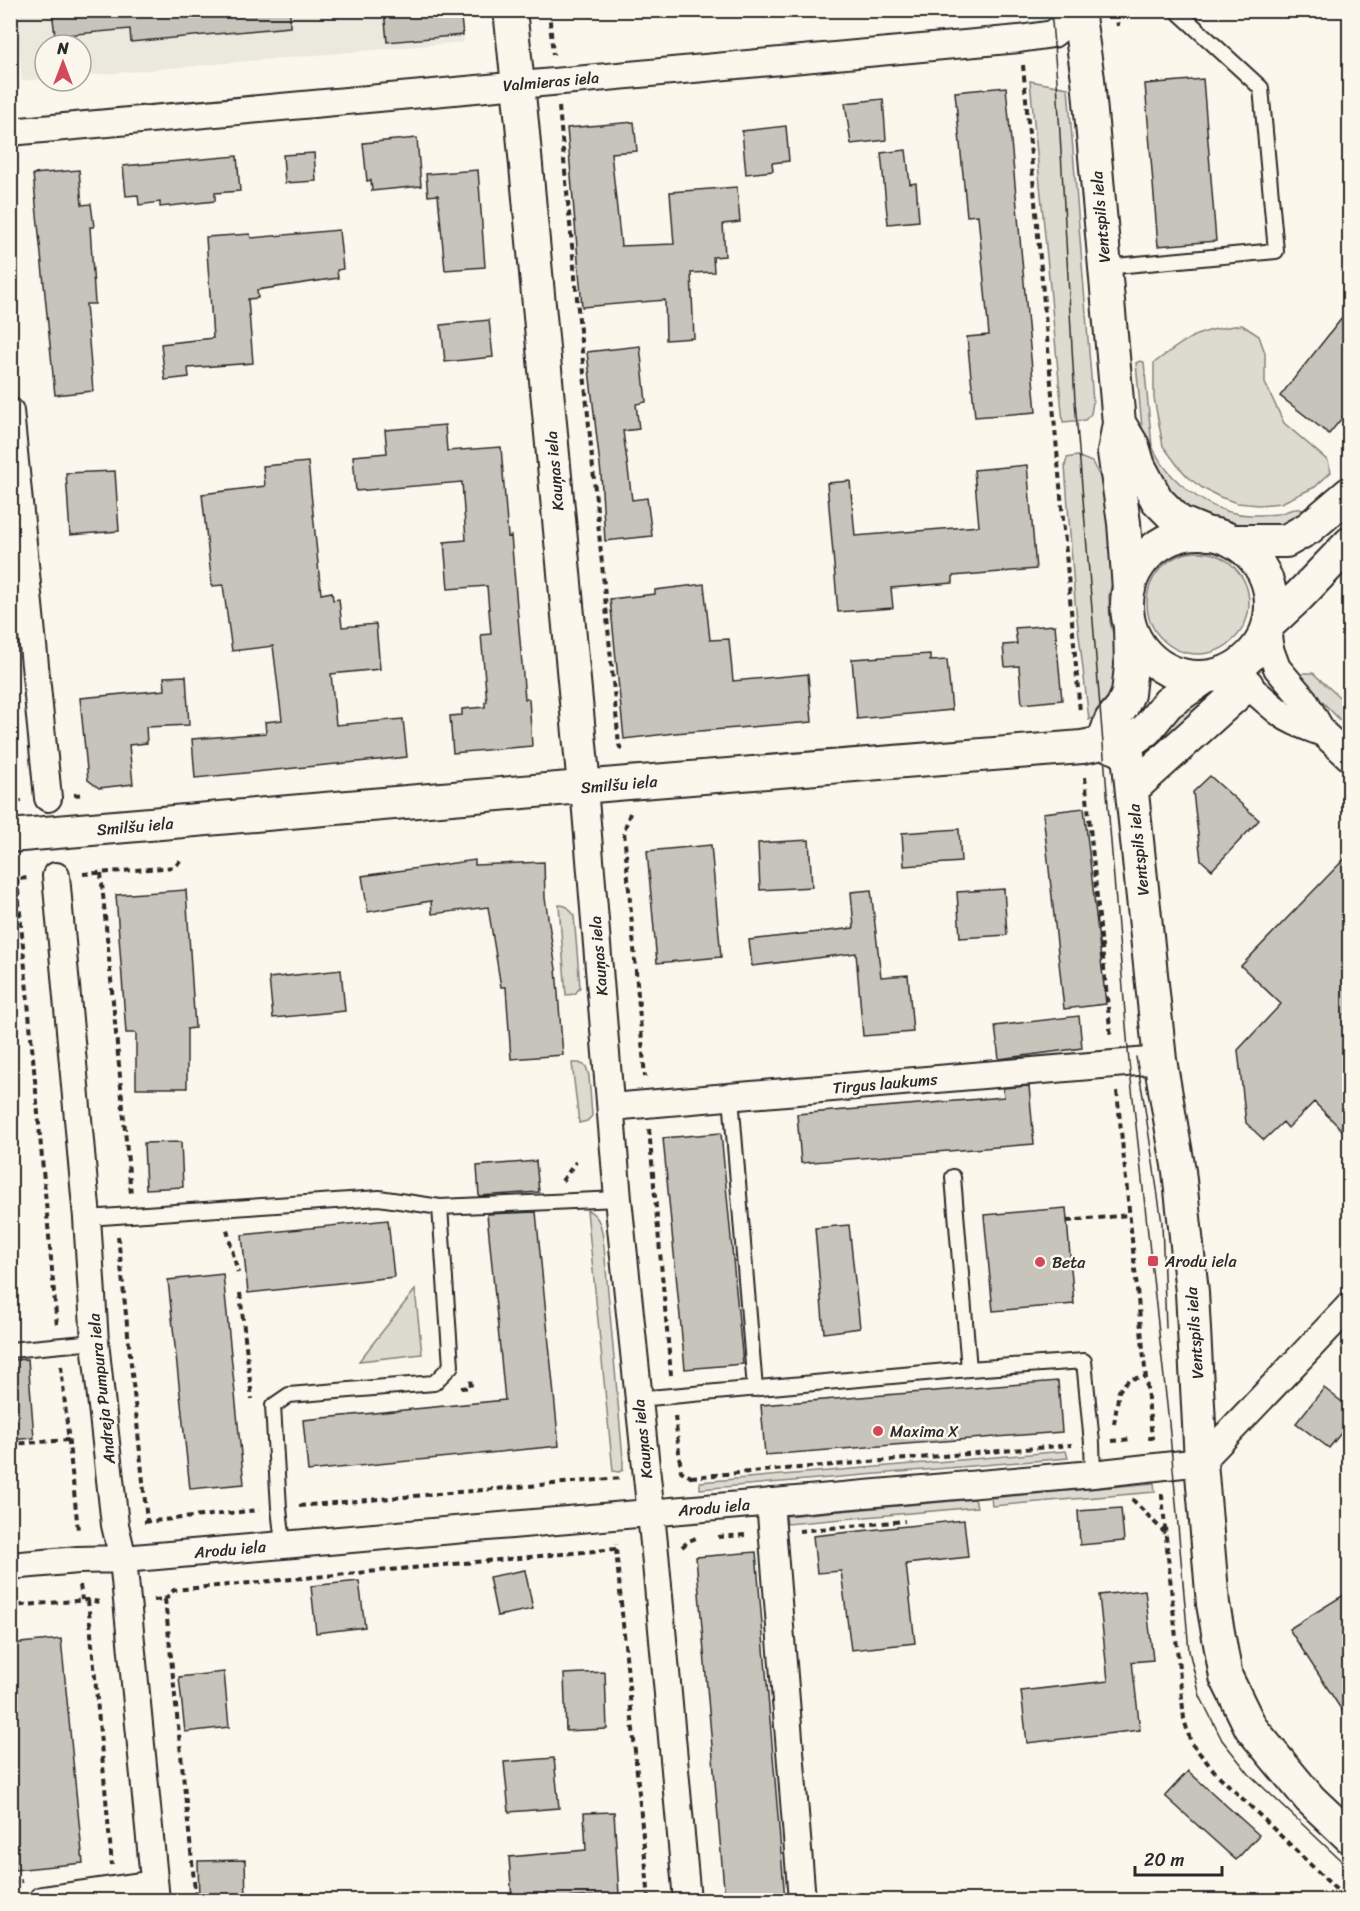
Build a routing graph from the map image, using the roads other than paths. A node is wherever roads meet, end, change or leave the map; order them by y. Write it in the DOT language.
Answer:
graph roads {
  1 [pos="510,10"];
  2 [pos="1176,10"];
  3 [pos="1080,12"];
  4 [pos="517,84"];
  5 [pos="10,132"];
  6 [pos="1104,267"];
  7 [pos="10,411"];
  8 [pos="1119,423"];
  9 [pos="1350,493"];
  10 [pos="1220,537"];
  11 [pos="1350,543"];
  12 [pos="1129,589"];
  13 [pos="1130,626"];
  14 [pos="1268,627"];
  15 [pos="1223,679"];
  16 [pos="1323,733"];
  17 [pos="1115,744"];
  18 [pos="1350,758"];
  19 [pos="584,787"];
  20 [pos="1132,789"];
  21 [pos="48,798"];
  22 [pos="10,836"];
  23 [pos="56,876"];
  24 [pos="1160,1060"];
  25 [pos="731,1096"];
  26 [pos="611,1107"];
  27 [pos="953,1177"];
  28 [pos="618,1199"];
  29 [pos="440,1207"];
  30 [pos="87,1218"];
  31 [pos="1350,1305"];
  32 [pos="95,1342"];
  33 [pos="10,1350"];
  34 [pos="969,1369"];
  35 [pos="755,1389"];
  36 [pos="638,1399"];
  37 [pos="1201,1462"];
  38 [pos="1092,1474"];
  39 [pos="770,1502"];
  40 [pos="650,1512"];
  41 [pos="283,1544"];
  42 [pos="123,1559"];
  43 [pos="10,1566"];
  44 [pos="1350,1837"];
  45 [pos="155,1892"];
  46 [pos="42,1900"];
  47 [pos="687,1900"];
  48 [pos="802,1900"];
  1 -- 4 [label="street, Kauņas iela"];
  2 -- 6 [label="lane"];
  3 -- 4 [label="street, Valmieras iela"];
  3 -- 6 [label="street, Ventspils iela"];
  4 -- 5 [label="street, Valmieras iela"];
  4 -- 19 [label="street, Kauņas iela"];
  6 -- 8 [label="street, Ventspils iela"];
  7 -- 21 [label="street"];
  8 -- 10 [label="street, Ventspils iela"];
  8 -- 12 [label="street, Ventspils iela"];
  9 -- 10 [label="street"];
  10 -- 12 [label="street"];
  10 -- 14 [label="street"];
  11 -- 14 [label="street"];
  12 -- 13 [label="street"];
  13 -- 15 [label="street"];
  13 -- 17 [label="street"];
  14 -- 15 [label="street"];
  14 -- 16 [label="street"];
  15 -- 16 [label="street"];
  15 -- 17 [label="street"];
  15 -- 20 [label="street"];
  16 -- 18 [label="street"];
  17 -- 19 [label="street, Smilšu iela"];
  17 -- 20 [label="street, Ventspils iela"];
  19 -- 22 [label="street, Smilšu iela"];
  19 -- 26 [label="street, Kauņas iela"];
  20 -- 24 [label="street, Ventspils iela"];
  23 -- 30 [label="street, Andreja Pumpura iela"];
  24 -- 25 [label="street, Tirgus laukums"];
  24 -- 37 [label="street, Ventspils iela"];
  25 -- 26 [label="street, Tirgus laukums"];
  25 -- 35 [label="lane"];
  26 -- 28 [label="street, Kauņas iela"];
  27 -- 34 [label="lane"];
  28 -- 29 [label="lane"];
  28 -- 36 [label="street, Kauņas iela"];
  29 -- 30 [label="lane"];
  29 -- 41 [label="lane"];
  30 -- 32 [label="street, Andreja Pumpura iela"];
  31 -- 37 [label="street"];
  32 -- 33 [label="lane"];
  32 -- 42 [label="street, Andreja Pumpura iela"];
  34 -- 35 [label="lane"];
  34 -- 38 [label="lane"];
  35 -- 36 [label="lane"];
  36 -- 40 [label="street, Kauņas iela"];
  37 -- 38 [label="street, Arodu iela"];
  37 -- 44 [label="street, Ventspils iela"];
  38 -- 39 [label="street, Arodu iela"];
  39 -- 40 [label="street, Arodu iela"];
  39 -- 48 [label="street"];
  40 -- 41 [label="street, Arodu iela"];
  40 -- 47 [label="street, Kauņas iela"];
  41 -- 42 [label="street, Arodu iela"];
  42 -- 43 [label="street, Arodu iela"];
  42 -- 45 [label="street, Andreja Pumpura iela"];
  45 -- 46 [label="street"];
}
